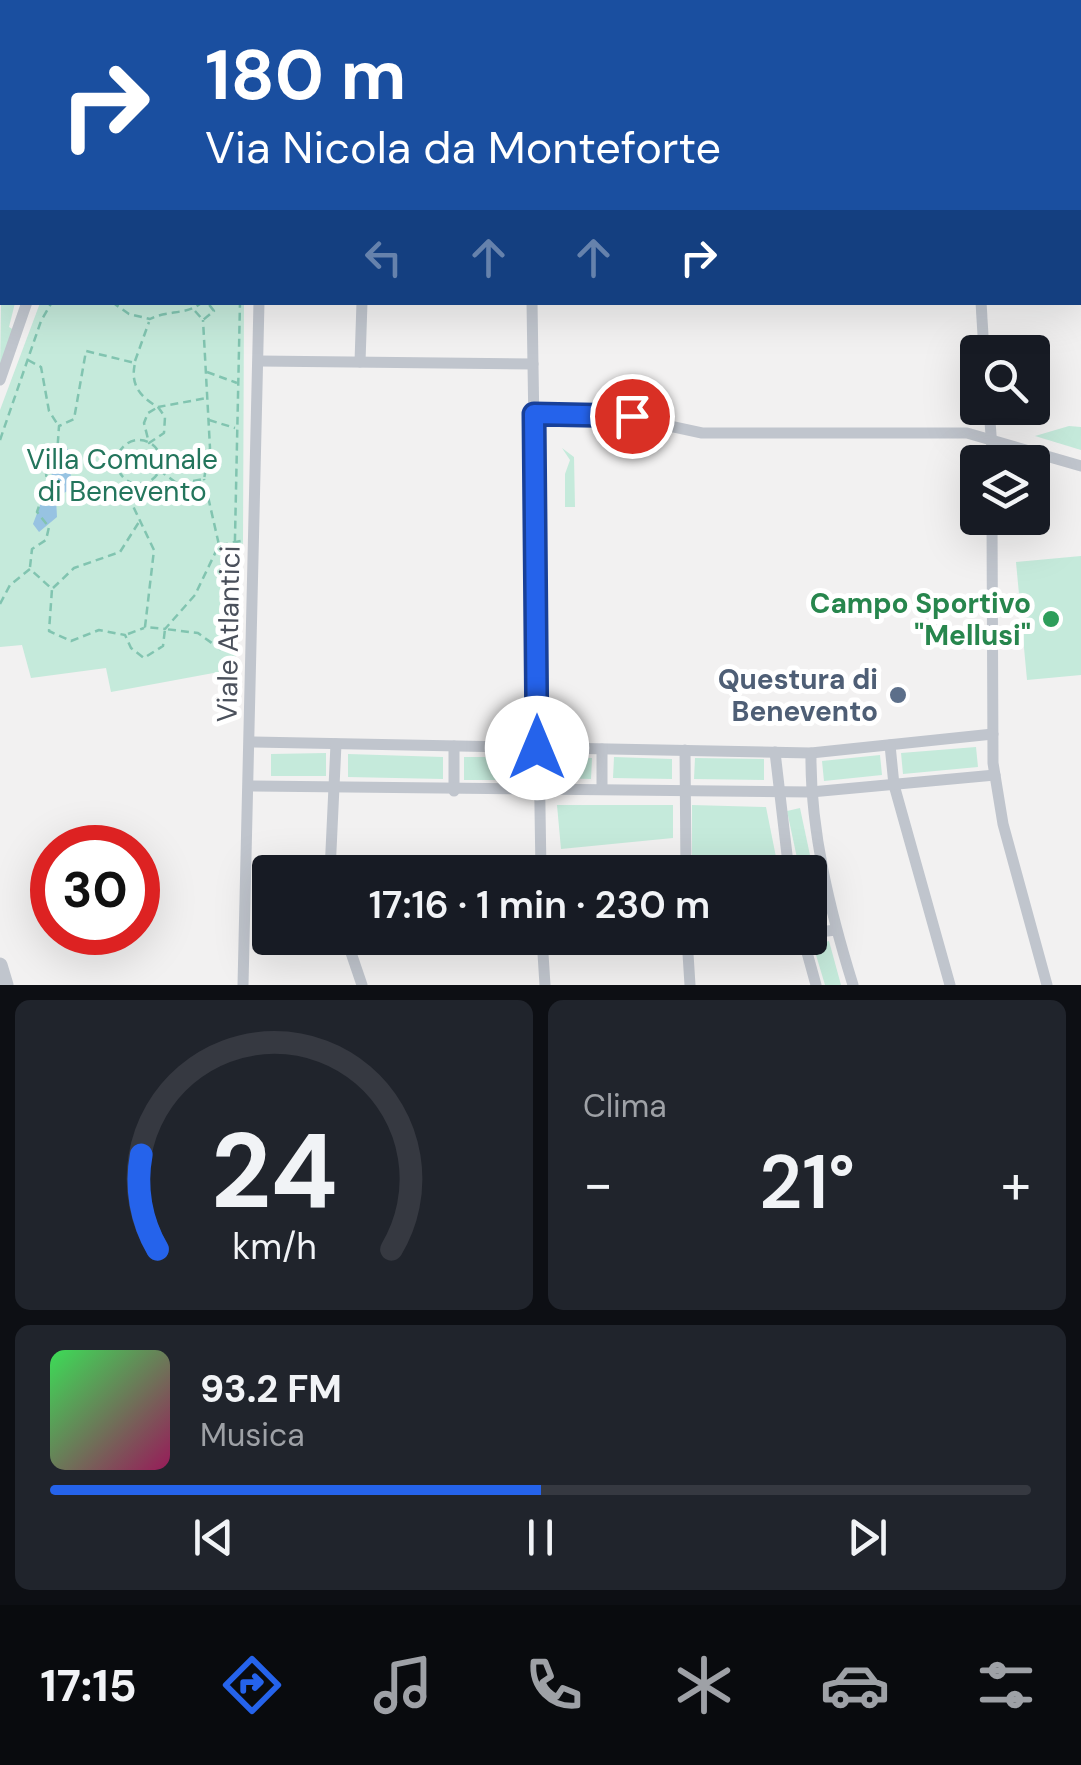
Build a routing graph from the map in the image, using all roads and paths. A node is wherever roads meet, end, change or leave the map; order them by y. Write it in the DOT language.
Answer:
graph roads {
  1 [pos="25,305"];
  2 [pos="51,305"];
  3 [pos="118,305"];
  4 [pos="200,305"];
  5 [pos="208,305"];
  6 [pos="240,305"];
  7 [pos="259,305"];
  8 [pos="362,305"];
  9 [pos="532,305"];
  10 [pos="981,305"];
  11 [pos="194,310"];
  12 [pos="150,320"];
  13 [pos="203,320"];
  14 [pos="983,335"];
  15 [pos="28,360"];
  16 [pos="260,361"];
  17 [pos="360,362"];
  18 [pos="135,363"];
  19 [pos="533,364"];
  20 [pos="206,371"];
  21 [pos="0,380"];
  22 [pos="238,384"];
  23 [pos="207,398"];
  24 [pos="158,408"];
  25 [pos="534,414"];
  26 [pos="208,420"];
  27 [pos="991,425"];
  28 [pos="59,426"];
  29 [pos="238,430"];
  30 [pos="992,439"];
  31 [pos="0,440"];
  32 [pos="149,443"];
  33 [pos="992,445"];
  34 [pos="1081,466"];
  35 [pos="160,470"];
  36 [pos="204,479"];
  37 [pos="130,482"];
  38 [pos="140,521"];
  39 [pos="992,535"];
  40 [pos="244,540"];
  41 [pos="220,545"];
  42 [pos="30,569"];
  43 [pos="52,589"];
  44 [pos="0,604"];
  45 [pos="146,627"];
  46 [pos="165,629"];
  47 [pos="125,635"];
  48 [pos="993,734"];
  49 [pos="251,742"];
  50 [pos="336,744"];
  51 [pos="890,745"];
  52 [pos="454,746"];
  53 [pos="537,748"];
  54 [pos="602,749"];
  55 [pos="685,750"];
  56 [pos="776,752"];
  57 [pos="811,753"];
  58 [pos="995,775"];
  59 [pos="894,785"];
  60 [pos="249,786"];
  61 [pos="336,788"];
  62 [pos="540,790"];
  63 [pos="602,790"];
  64 [pos="683,790"];
  65 [pos="454,791"];
  66 [pos="777,792"];
  67 [pos="810,792"];
  68 [pos="331,855"];
  69 [pos="540,855"];
  70 [pos="685,855"];
  71 [pos="786,855"];
  72 [pos="836,930"];
  73 [pos="827,931"];
  74 [pos="352,955"];
  75 [pos="543,955"];
  76 [pos="688,955"];
  77 [pos="808,955"];
  78 [pos="0,965"];
  79 [pos="6,985"];
  80 [pos="244,985"];
  81 [pos="362,985"];
  82 [pos="545,985"];
  83 [pos="690,985"];
  84 [pos="816,985"];
  85 [pos="853,985"];
  86 [pos="950,985"];
  87 [pos="1047,985"];
  1 -- 21 [label="street"];
  2 -- 15 [label="path"];
  3 -- 12 [label="path"];
  4 -- 11 [label="path"];
  5 -- 13 [label="path"];
  6 -- 22 [label="path"];
  7 -- 16 [label="street, Viale Atlantici"];
  8 -- 17 [label="street"];
  9 -- 19 [label="street"];
  10 -- 14 [label="street"];
  11 -- 12 [label="path"];
  11 -- 13 [label="path"];
  12 -- 18 [label="path"];
  13 -- 20 [label="path"];
  15 -- 28 [label="path"];
  15 -- 31 [label="path"];
  16 -- 17 [label="street"];
  16 -- 40 [label="street, Viale Atlantici"];
  17 -- 19 [label="street"];
  18 -- 24 [label="path"];
  18 -- 28 [label="path"];
  19 -- 25 [label="street"];
  20 -- 22 [label="path"];
  20 -- 23 [label="path"];
  22 -- 29 [label="path"];
  23 -- 24 [label="path"];
  23 -- 26 [label="path"];
  24 -- 32 [label="path"];
  24 -- 32 [label="path"];
  25 -- 30 [label="street"];
  25 -- 53 [label="street"];
  26 -- 29 [label="path"];
  26 -- 36 [label="path"];
  27 -- 30 [label="street"];
  28 -- 42 [label="path"];
  29 -- 40 [label="path"];
  30 -- 33 [label="street"];
  30 -- 34 [label="street"];
  32 -- 35 [label="path"];
  32 -- 37 [label="path"];
  35 -- 36 [label="path"];
  35 -- 37 [label="path"];
  36 -- 41 [label="path"];
  37 -- 38 [label="path"];
  38 -- 43 [label="path"];
  38 -- 45 [label="path"];
  39 -- 48 [label="street"];
  40 -- 41 [label="path"];
  40 -- 46 [label="path"];
  40 -- 49 [label="street, Viale Atlantici"];
  41 -- 46 [label="path"];
  42 -- 43 [label="path"];
  42 -- 44 [label="path"];
  43 -- 47 [label="path"];
  45 -- 46 [label="path"];
  45 -- 47 [label="path"];
  46 -- 47 [label="path"];
  48 -- 51 [label="street"];
  48 -- 58 [label="street"];
  49 -- 50 [label="street"];
  49 -- 60 [label="street, Viale Atlantici"];
  50 -- 52 [label="street"];
  50 -- 61 [label="street"];
  51 -- 57 [label="street"];
  51 -- 59 [label="street"];
  52 -- 53 [label="street"];
  52 -- 65 [label="street"];
  53 -- 54 [label="street"];
  53 -- 62 [label="street"];
  54 -- 55 [label="street"];
  54 -- 63 [label="street"];
  55 -- 56 [label="street"];
  55 -- 64 [label="street"];
  56 -- 57 [label="street"];
  56 -- 66 [label="street"];
  57 -- 67 [label="street"];
  58 -- 59 [label="street"];
  58 -- 87 [label="street"];
  59 -- 67 [label="street"];
  59 -- 86 [label="street"];
  60 -- 61 [label="street"];
  60 -- 80 [label="street, Viale Atlantici"];
  61 -- 65 [label="street"];
  61 -- 68 [label="street"];
  62 -- 63 [label="street"];
  62 -- 65 [label="street"];
  62 -- 69 [label="street"];
  63 -- 64 [label="street"];
  64 -- 66 [label="street"];
  64 -- 70 [label="street"];
  66 -- 67 [label="street"];
  66 -- 71 [label="street"];
  67 -- 72 [label="street"];
  72 -- 73 [label="street"];
  72 -- 85 [label="street"];
  74 -- 81 [label="street"];
  75 -- 82 [label="street"];
  76 -- 83 [label="street"];
  77 -- 84 [label="street"];
  78 -- 79 [label="street"];
}
